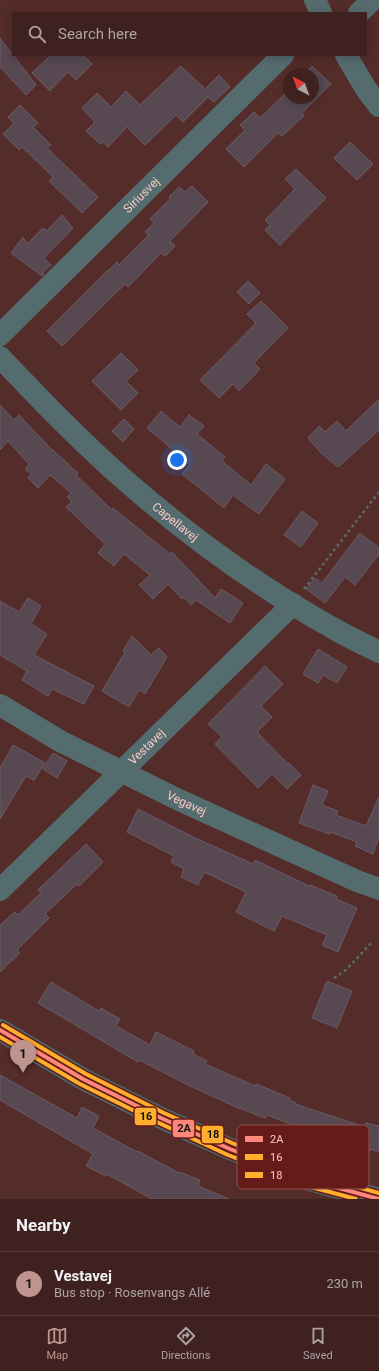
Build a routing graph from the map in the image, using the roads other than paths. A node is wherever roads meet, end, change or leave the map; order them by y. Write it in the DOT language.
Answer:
graph roads {
  1 [pos="315,0"];
  2 [pos="372,0"];
  3 [pos="321,12"];
  4 [pos="360,12"];
  5 [pos="283,56"];
  6 [pos="347,56"];
  7 [pos="379,106"];
  8 [pos="0,335"];
  9 [pos="0,357"];
  10 [pos="293,604"];
  11 [pos="379,652"];
  12 [pos="0,705"];
  13 [pos="121,771"];
  14 [pos="379,889"];
  15 [pos="0,890"];
  16 [pos="0,1030"];
  17 [pos="237,1152"];
  18 [pos="342,1189"];
  19 [pos="379,1199"];
  1 -- 3 [label="street"];
  2 -- 4 [label="street"];
  5 -- 8 [label="street, Siriusvej"];
  6 -- 7 [label="street"];
  9 -- 10 [label="street, Capellavej"];
  10 -- 11 [label="street, Capellavej"];
  10 -- 13 [label="street, Vestavej"];
  12 -- 13 [label="street, Vegavej"];
  13 -- 14 [label="street, Vegavej"];
  13 -- 15 [label="street, Vestavej"];
  16 -- 17 [label="street"];
  18 -- 19 [label="street"];
}
